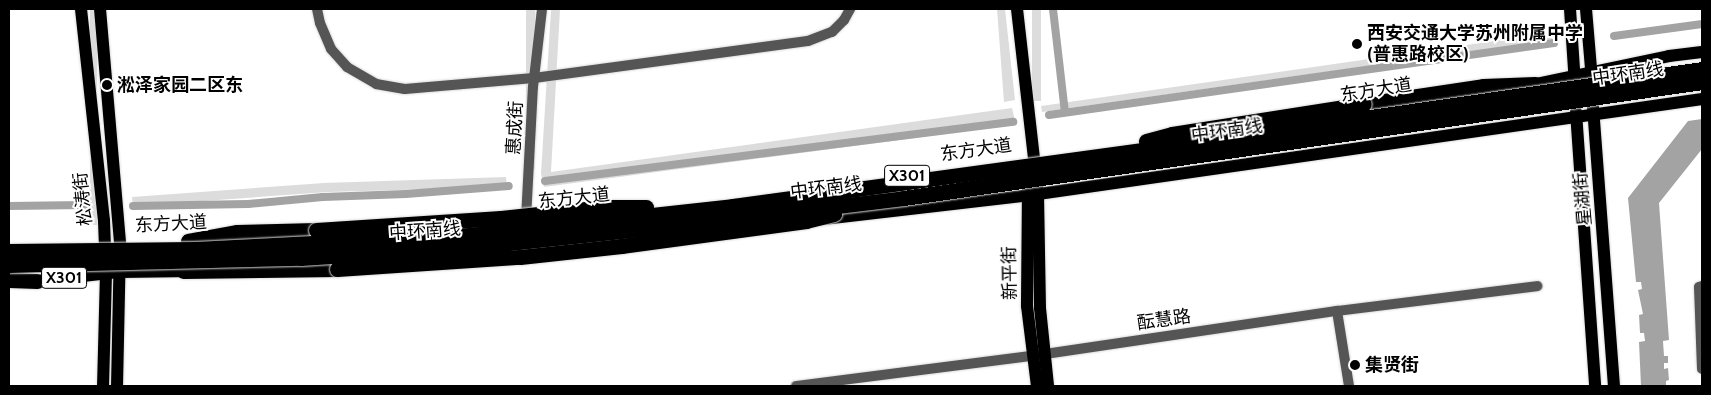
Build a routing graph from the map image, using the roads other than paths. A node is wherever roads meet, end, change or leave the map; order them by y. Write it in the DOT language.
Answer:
graph roads {
  1 [pos="82,9"];
  2 [pos="100,9"];
  3 [pos="317,9"];
  4 [pos="542,9"];
  5 [pos="850,9"];
  6 [pos="1017,9"];
  7 [pos="1570,9"];
  8 [pos="1586,9"];
  9 [pos="1702,52"];
  10 [pos="1702,69"];
  11 [pos="1592,71"];
  12 [pos="1574,76"];
  13 [pos="534,78"];
  14 [pos="1702,82"];
  15 [pos="1535,84"];
  16 [pos="1702,99"];
  17 [pos="1594,115"];
  18 [pos="1577,118"];
  19 [pos="1078,158"];
  20 [pos="1033,160"];
  21 [pos="1032,194"];
  22 [pos="904,198"];
  23 [pos="733,206"];
  24 [pos="526,221"];
  25 [pos="188,241"];
  26 [pos="105,244"];
  27 [pos="120,244"];
  28 [pos="9,245"];
  29 [pos="526,250"];
  30 [pos="9,251"];
  31 [pos="9,265"];
  32 [pos="183,271"];
  33 [pos="120,272"];
  34 [pos="106,273"];
  35 [pos="9,280"];
  36 [pos="37,281"];
  37 [pos="9,284"];
  38 [pos="1537,286"];
  39 [pos="1702,286"];
  40 [pos="1337,310"];
  41 [pos="1038,354"];
  42 [pos="1702,369"];
  43 [pos="812,385"];
  44 [pos="103,386"];
  45 [pos="117,386"];
  46 [pos="796,386"];
  47 [pos="1036,386"];
  48 [pos="1048,386"];
  49 [pos="1349,386"];
  50 [pos="1595,386"];
  51 [pos="1614,386"];
  1 -- 26 [label="main road, 松涛街"];
  2 -- 27 [label="main road, 松涛街"];
  3 -- 13 [label="street"];
  4 -- 13 [label="street, 惠成街"];
  5 -- 13 [label="street"];
  6 -- 20 [label="main road, 新平街"];
  7 -- 12 [label="main road, 星湖街"];
  8 -- 11 [label="main road, 星湖街"];
  9 -- 11 [label="main road, 东方大道 / X301"];
  10 -- 19 [label="highway, 中环南线, bridge"];
  11 -- 12 [label="main road, 东方大道 / X301"];
  11 -- 17 [label="main road, 星湖街"];
  12 -- 15 [label="main road, 东方大道 / X301"];
  12 -- 18 [label="main road, 星湖街"];
  13 -- 24 [label="street, 惠成街"];
  14 -- 22 [label="highway, 中环南线, bridge"];
  15 -- 19 [label="highway, bridge"];
  15 -- 20 [label="main road, 东方大道 / X301"];
  16 -- 17 [label="main road, X301"];
  17 -- 18 [label="main road, X301"];
  17 -- 51 [label="main road, 星湖街"];
  18 -- 21 [label="main road, X301"];
  18 -- 50 [label="main road, 星湖街"];
  19 -- 23 [label="highway, 中环南线, bridge"];
  20 -- 21 [label="main road, 新平街"];
  20 -- 24 [label="main road, 东方大道 / X301"];
  21 -- 29 [label="main road, X301"];
  21 -- 41 [label="main road, 新平街"];
  22 -- 31 [label="highway, 中环南线, bridge"];
  22 -- 32 [label="highway, bridge"];
  23 -- 25 [label="highway, bridge"];
  23 -- 30 [label="highway, 中环南线, bridge"];
  24 -- 25 [label="main road, 东方大道 / X301"];
  24 -- 29 [label="street, 惠成街"];
  25 -- 27 [label="main road, 东方大道 / X301"];
  26 -- 27 [label="main road, 东方大道 / X301"];
  26 -- 28 [label="main road, 东方大道 / X301"];
  26 -- 34 [label="main road, 松涛街"];
  27 -- 33 [label="main road, 松涛街"];
  29 -- 32 [label="main road, X301"];
  32 -- 33 [label="main road, X301"];
  33 -- 34 [label="main road, X301"];
  33 -- 45 [label="main road, 松涛街"];
  34 -- 36 [label="main road, X301"];
  34 -- 44 [label="main road, 松涛街"];
  35 -- 36 [label="highway"];
  36 -- 37 [label="main road, X301"];
  38 -- 40 [label="street, 酝慧路"];
  39 -- 42 [label="street"];
  40 -- 41 [label="street, 酝慧路"];
  40 -- 49 [label="street"];
  41 -- 43 [label="street, 酝慧路"];
  41 -- 47 [label="main road, 新平街"];
  41 -- 48 [label="main road, 新平街"];
  43 -- 46 [label="street, 酝慧路"];
}
